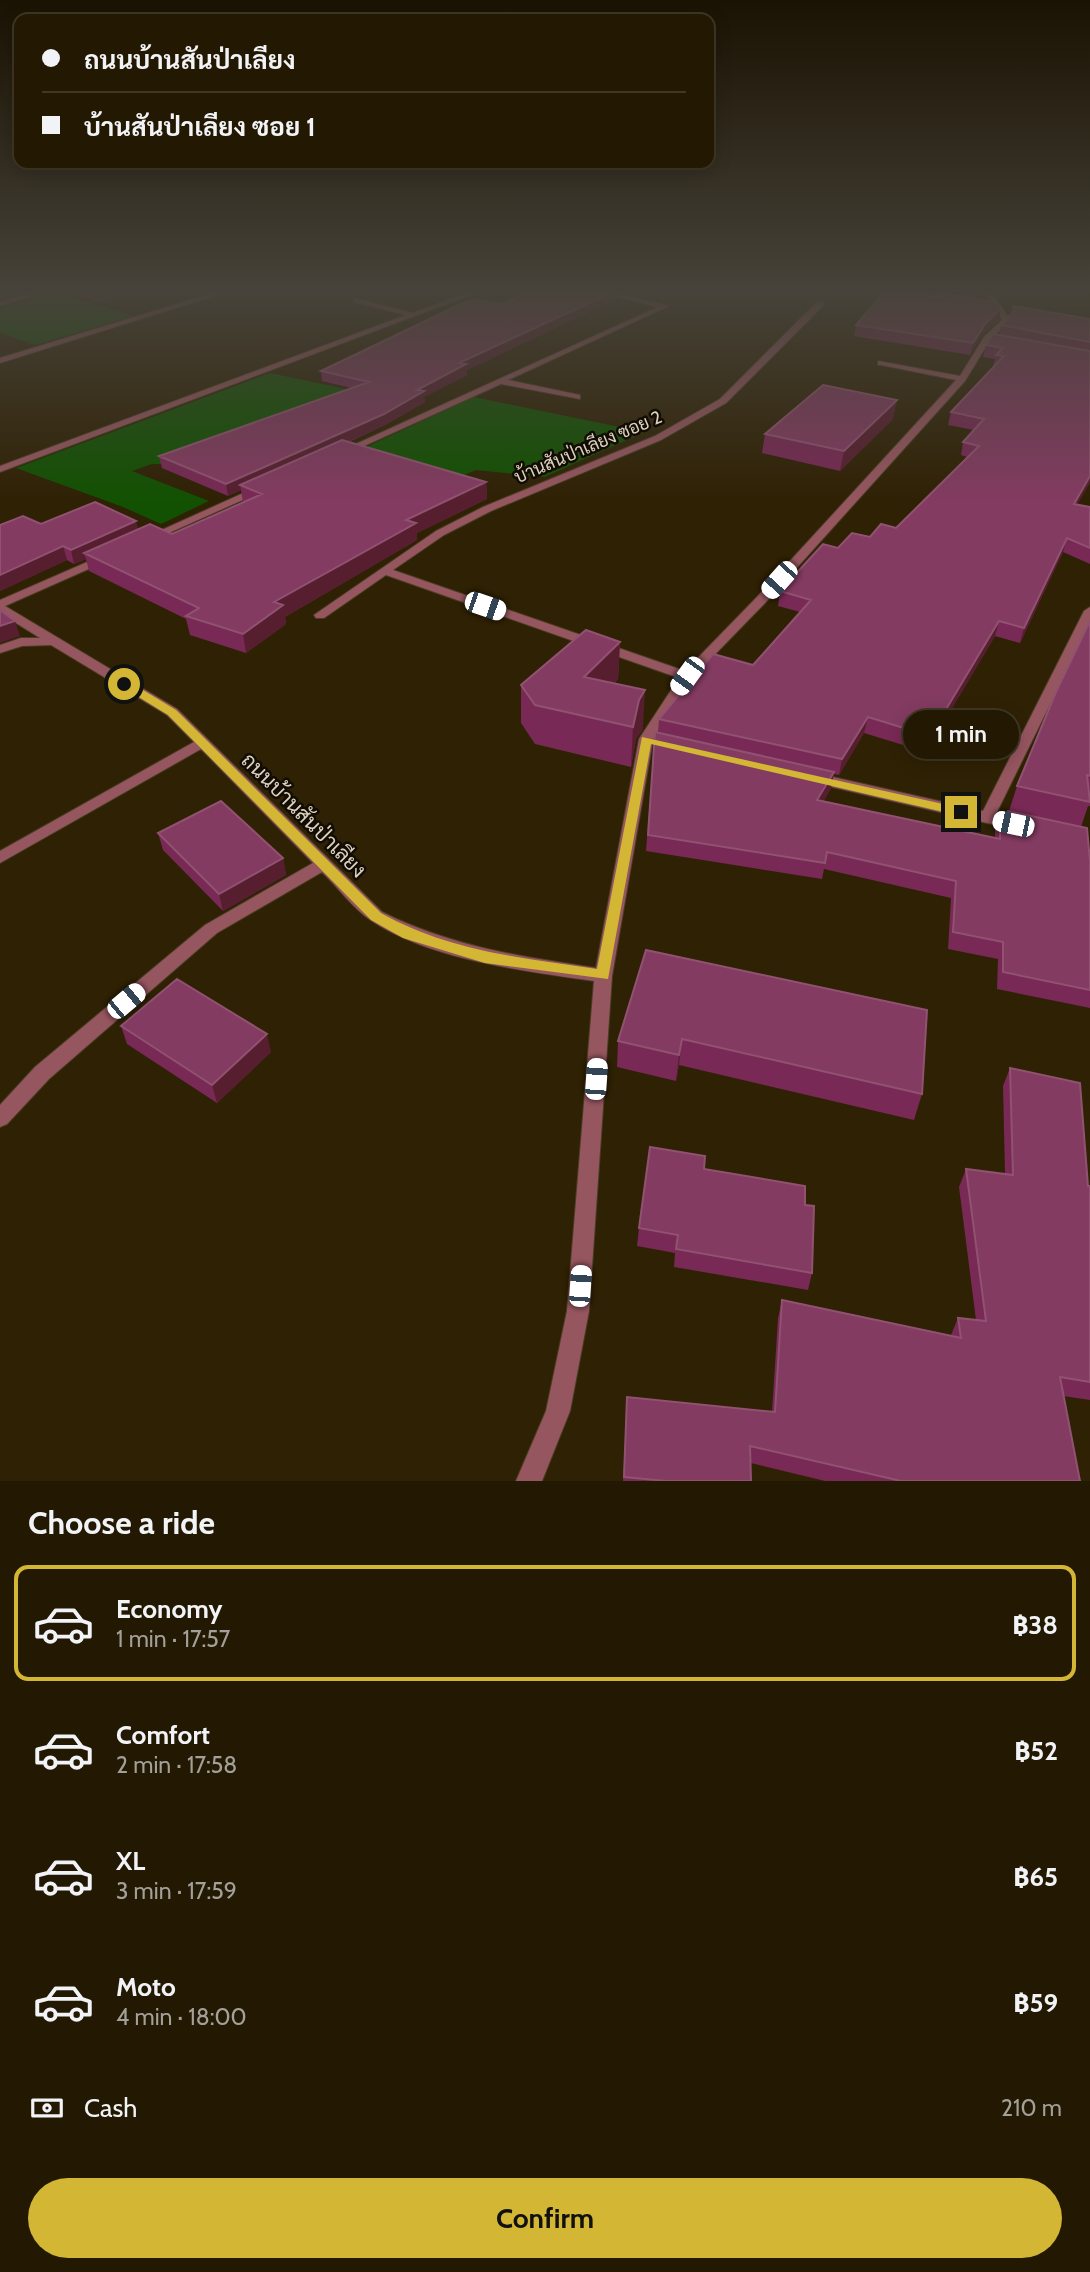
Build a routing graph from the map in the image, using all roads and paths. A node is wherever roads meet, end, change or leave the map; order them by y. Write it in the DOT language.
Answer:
graph roads {
  1 [pos="287,362"];
  2 [pos="541,362"];
  3 [pos="762,362"];
  4 [pos="973,362"];
  5 [pos="881,363"];
  6 [pos="962,379"];
  7 [pos="499,381"];
  8 [pos="577,397"];
  9 [pos="325,460"];
  10 [pos="0,469"];
  11 [pos="275,482"];
  12 [pos="137,543"];
  13 [pos="112,554"];
  14 [pos="384,571"];
  15 [pos="0,606"];
  16 [pos="1090,611"];
  17 [pos="320,615"];
  18 [pos="53,641"];
  19 [pos="0,649"];
  20 [pos="687,676"];
  21 [pos="202,743"];
  22 [pos="804,776"];
  23 [pos="987,818"];
  24 [pos="1039,829"];
  25 [pos="0,858"];
  26 [pos="323,864"];
  27 [pos="603,976"];
  28 [pos="0,1118"];
  29 [pos="529,1481"];
  1 -- 10 [label="street"];
  2 -- 7 [label="street"];
  3 -- 14 [label="street, บ้านสันป่าเลียง ซอย 2"];
  4 -- 6 [label="street"];
  5 -- 6 [label="street"];
  6 -- 20 [label="street"];
  7 -- 8 [label="street"];
  7 -- 9 [label="street"];
  11 -- 12 [label="street"];
  13 -- 15 [label="street"];
  14 -- 17 [label="street, บ้านสันป่าเลียง ซอย 2"];
  14 -- 20 [label="street"];
  15 -- 18 [label="street, ถนนบ้านสันป่าเลียง"];
  16 -- 23 [label="street"];
  18 -- 19 [label="street"];
  18 -- 21 [label="street, ถนนบ้านสันป่าเลียง"];
  20 -- 27 [label="street"];
  21 -- 25 [label="street"];
  21 -- 26 [label="street, ถนนบ้านสันป่าเลียง"];
  22 -- 23 [label="street"];
  23 -- 24 [label="street"];
  26 -- 27 [label="street, ถนนบ้านสันป่าเลียง"];
  26 -- 28 [label="street"];
  27 -- 29 [label="street"];
}
